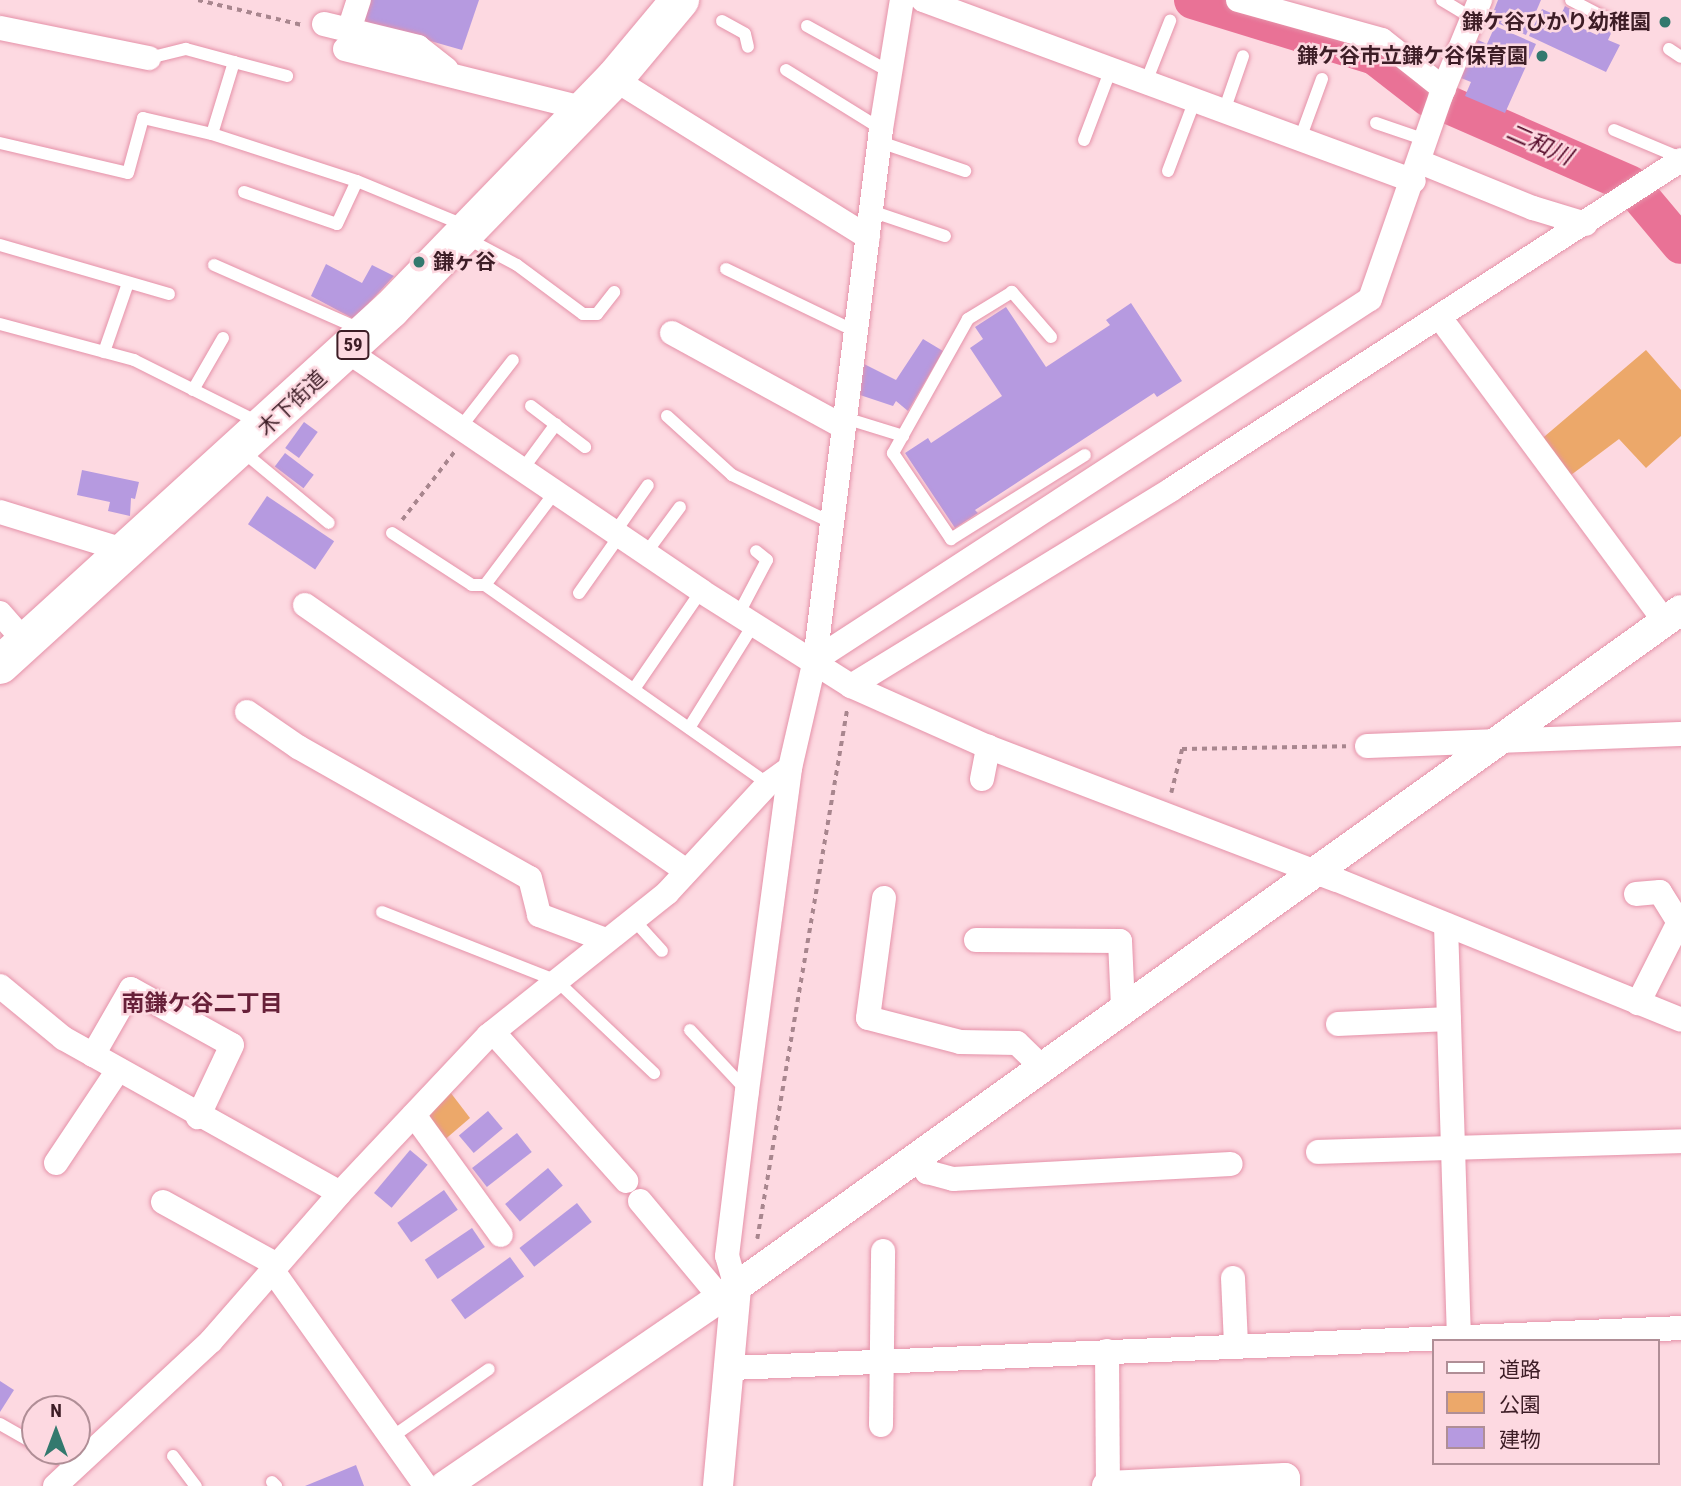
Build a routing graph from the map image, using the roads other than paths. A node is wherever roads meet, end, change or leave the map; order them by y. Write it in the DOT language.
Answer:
graph roads {
  1 [pos="359,0"];
  2 [pos="680,0"];
  3 [pos="902,0"];
  4 [pos="923,0"];
  5 [pos="1238,0"];
  6 [pos="1442,0"];
  7 [pos="1572,0"];
  8 [pos="1476,9"];
  9 [pos="1170,20"];
  10 [pos="722,21"];
  11 [pos="1613,22"];
  12 [pos="324,24"];
  13 [pos="807,26"];
  14 [pos="0,28"];
  15 [pos="347,39"];
  16 [pos="748,47"];
  17 [pos="1669,49"];
  18 [pos="1243,56"];
  19 [pos="1681,57"];
  20 [pos="149,58"];
  21 [pos="234,62"];
  22 [pos="1111,69"];
  23 [pos="786,70"];
  24 [pos="890,72"];
  25 [pos="287,76"];
  26 [pos="614,79"];
  27 [pos="1321,79"];
  28 [pos="1146,82"];
  29 [pos="1440,98"];
  30 [pos="1195,100"];
  31 [pos="585,109"];
  32 [pos="1224,111"];
  33 [pos="1376,123"];
  34 [pos="1614,130"];
  35 [pos="212,134"];
  36 [pos="881,135"];
  37 [pos="1300,139"];
  38 [pos="1084,140"];
  39 [pos="0,143"];
  40 [pos="1681,159"];
  41 [pos="1420,161"];
  42 [pos="965,171"];
  43 [pos="1168,171"];
  44 [pos="357,181"];
  45 [pos="244,192"];
  46 [pos="872,211"];
  47 [pos="1586,224"];
  48 [pos="468,233"];
  49 [pos="944,236"];
  50 [pos="868,237"];
  51 [pos="0,246"];
  52 [pos="214,265"];
  53 [pos="726,269"];
  54 [pos="128,283"];
  55 [pos="614,292"];
  56 [pos="169,295"];
  57 [pos="1441,319"];
  58 [pos="0,324"];
  59 [pos="855,331"];
  60 [pos="672,333"];
  61 [pos="1051,337"];
  62 [pos="223,338"];
  63 [pos="357,341"];
  64 [pos="104,352"];
  65 [pos="513,360"];
  66 [pos="193,390"];
  67 [pos="531,406"];
  68 [pos="667,416"];
  69 [pos="844,422"];
  70 [pos="556,424"];
  71 [pos="464,431"];
  72 [pos="903,436"];
  73 [pos="253,438"];
  74 [pos="585,446"];
  75 [pos="1085,455"];
  76 [pos="522,470"];
  77 [pos="648,485"];
  78 [pos="555,492"];
  79 [pos="680,507"];
  80 [pos="0,512"];
  81 [pos="330,523"];
  82 [pos="832,523"];
  83 [pos="393,533"];
  84 [pos="618,533"];
  85 [pos="127,551"];
  86 [pos="756,551"];
  87 [pos="646,553"];
  88 [pos="485,585"];
  89 [pos="701,591"];
  90 [pos="579,593"];
  91 [pos="306,605"];
  92 [pos="0,613"];
  93 [pos="1673,616"];
  94 [pos="746,620"];
  95 [pos="13,654"];
  96 [pos="815,660"];
  97 [pos="851,686"];
  98 [pos="634,689"];
  99 [pos="247,712"];
  100 [pos="689,728"];
  101 [pos="1681,734"];
  102 [pos="1493,743"];
  103 [pos="1367,746"];
  104 [pos="988,747"];
  105 [pos="790,768"];
  106 [pos="982,779"];
  107 [pos="768,784"];
  108 [pos="687,871"];
  109 [pos="1312,872"];
  110 [pos="1636,894"];
  111 [pos="884,898"];
  112 [pos="382,912"];
  113 [pos="633,919"];
  114 [pos="1446,925"];
  115 [pos="606,940"];
  116 [pos="976,940"];
  117 [pos="662,951"];
  118 [pos="557,981"];
  119 [pos="0,986"];
  120 [pos="1638,1003"];
  121 [pos="1123,1008"];
  122 [pos="1449,1019"];
  123 [pos="1681,1020"];
  124 [pos="1338,1024"];
  125 [pos="690,1030"];
  126 [pos="493,1032"];
  127 [pos="93,1055"];
  128 [pos="1042,1067"];
  129 [pos="118,1070"];
  130 [pos="654,1073"];
  131 [pos="747,1091"];
  132 [pos="414,1115"];
  133 [pos="198,1117"];
  134 [pos="1681,1141"];
  135 [pos="1453,1147"];
  136 [pos="922,1152"];
  137 [pos="1318,1152"];
  138 [pos="57,1163"];
  139 [pos="1231,1164"];
  140 [pos="340,1193"];
  141 [pos="163,1202"];
  142 [pos="501,1235"];
  143 [pos="883,1251"];
  144 [pos="275,1268"];
  145 [pos="1233,1278"];
  146 [pos="728,1292"];
  147 [pos="1681,1328"];
  148 [pos="1459,1336"];
  149 [pos="1236,1345"];
  150 [pos="1107,1351"];
  151 [pos="881,1363"];
  152 [pos="732,1368"];
  153 [pos="489,1369"];
  154 [pos="0,1424"];
  155 [pos="881,1425"];
  156 [pos="21,1436"];
  157 [pos="392,1437"];
  158 [pos="173,1456"];
  159 [pos="72,1465"];
  160 [pos="76,1467"];
  161 [pos="55,1486"];
  162 [pos="196,1486"];
  163 [pos="426,1486"];
  164 [pos="445,1486"];
  165 [pos="718,1486"];
  166 [pos="1108,1486"];
  167 [pos="1285,1486"];
  1 -- 15 [label="street"];
  2 -- 26 [label="main road, 木下街道 / 59"];
  3 -- 24 [label="street"];
  4 -- 22 [label="street"];
  5 -- 29 [label="street"];
  6 -- 8 [label="lane"];
  7 -- 11 [label="lane"];
  8 -- 29 [label="street"];
  9 -- 28 [label="lane"];
  10 -- 16 [label="lane"];
  12 -- 15 [label="street"];
  13 -- 24 [label="lane"];
  14 -- 20 [label="street"];
  15 -- 31 [label="street"];
  17 -- 19 [label="lane"];
  18 -- 32 [label="lane"];
  20 -- 21 [label="lane"];
  21 -- 25 [label="lane"];
  21 -- 35 [label="lane"];
  22 -- 28 [label="street"];
  22 -- 38 [label="lane"];
  23 -- 36 [label="lane"];
  24 -- 36 [label="street"];
  26 -- 31 [label="main road, 木下街道 / 59"];
  26 -- 50 [label="street"];
  27 -- 37 [label="lane"];
  28 -- 30 [label="street"];
  29 -- 41 [label="street"];
  30 -- 32 [label="street"];
  30 -- 43 [label="lane"];
  31 -- 48 [label="main road, 木下街道 / 59"];
  32 -- 37 [label="street"];
  33 -- 41 [label="lane"];
  34 -- 40 [label="lane"];
  35 -- 39 [label="lane"];
  35 -- 44 [label="lane"];
  36 -- 42 [label="lane"];
  36 -- 46 [label="street"];
  37 -- 41 [label="street"];
  40 -- 47 [label="street"];
  41 -- 47 [label="street"];
  41 -- 96 [label="street"];
  44 -- 45 [label="lane"];
  44 -- 48 [label="lane"];
  46 -- 49 [label="lane"];
  46 -- 50 [label="street"];
  47 -- 57 [label="street"];
  48 -- 55 [label="lane"];
  48 -- 63 [label="main road, 木下街道 / 59"];
  50 -- 59 [label="street"];
  51 -- 54 [label="lane"];
  52 -- 63 [label="lane"];
  53 -- 59 [label="lane"];
  54 -- 56 [label="lane"];
  54 -- 64 [label="lane"];
  57 -- 93 [label="street"];
  57 -- 97 [label="street"];
  58 -- 64 [label="lane"];
  59 -- 69 [label="street"];
  60 -- 69 [label="street"];
  61 -- 72 [label="lane"];
  62 -- 66 [label="lane"];
  63 -- 71 [label="street"];
  63 -- 73 [label="main road, 木下街道 / 59"];
  64 -- 66 [label="lane"];
  65 -- 71 [label="lane"];
  66 -- 73 [label="lane"];
  67 -- 70 [label="lane"];
  68 -- 82 [label="lane"];
  69 -- 72 [label="lane"];
  69 -- 82 [label="street"];
  70 -- 74 [label="lane"];
  70 -- 76 [label="lane"];
  71 -- 76 [label="street"];
  72 -- 75 [label="lane"];
  73 -- 81 [label="lane"];
  73 -- 85 [label="main road, 木下街道 / 59"];
  76 -- 78 [label="street"];
  77 -- 84 [label="lane"];
  78 -- 84 [label="street"];
  78 -- 88 [label="lane"];
  79 -- 87 [label="lane"];
  80 -- 85 [label="street"];
  82 -- 96 [label="street"];
  83 -- 88 [label="lane"];
  84 -- 87 [label="street"];
  84 -- 90 [label="lane"];
  85 -- 95 [label="main road, 木下街道 / 59"];
  86 -- 94 [label="lane"];
  87 -- 89 [label="street"];
  88 -- 98 [label="lane"];
  89 -- 94 [label="street"];
  89 -- 98 [label="lane"];
  91 -- 108 [label="street"];
  92 -- 95 [label="street"];
  93 -- 102 [label="street"];
  94 -- 96 [label="street"];
  94 -- 100 [label="lane"];
  96 -- 97 [label="street"];
  96 -- 105 [label="street"];
  97 -- 104 [label="street"];
  98 -- 100 [label="lane"];
  99 -- 115 [label="street"];
  100 -- 107 [label="lane"];
  101 -- 102 [label="street"];
  102 -- 103 [label="street"];
  102 -- 109 [label="street"];
  104 -- 106 [label="street"];
  104 -- 109 [label="street"];
  105 -- 107 [label="street"];
  105 -- 131 [label="street"];
  107 -- 108 [label="street"];
  108 -- 113 [label="street"];
  109 -- 114 [label="street"];
  109 -- 121 [label="street"];
  110 -- 120 [label="street"];
  111 -- 128 [label="street"];
  112 -- 118 [label="lane"];
  113 -- 115 [label="street"];
  113 -- 117 [label="lane"];
  114 -- 120 [label="street"];
  114 -- 122 [label="street"];
  115 -- 118 [label="street"];
  116 -- 121 [label="street"];
  118 -- 126 [label="street"];
  118 -- 130 [label="lane"];
  119 -- 127 [label="street"];
  120 -- 123 [label="street"];
  121 -- 128 [label="street"];
  122 -- 124 [label="street"];
  122 -- 135 [label="street"];
  125 -- 131 [label="lane"];
  126 -- 132 [label="street"];
  126 -- 146 [label="street"];
  127 -- 129 [label="street"];
  127 -- 133 [label="street"];
  128 -- 136 [label="street"];
  129 -- 133 [label="street"];
  129 -- 138 [label="street"];
  131 -- 146 [label="street"];
  132 -- 140 [label="street"];
  132 -- 142 [label="street"];
  133 -- 140 [label="street"];
  134 -- 135 [label="street"];
  135 -- 137 [label="street"];
  135 -- 148 [label="street"];
  136 -- 139 [label="street"];
  136 -- 146 [label="street"];
  140 -- 144 [label="street"];
  141 -- 144 [label="street"];
  143 -- 151 [label="street"];
  144 -- 157 [label="street"];
  144 -- 160 [label="street"];
  145 -- 149 [label="street"];
  146 -- 152 [label="street"];
  146 -- 164 [label="street"];
  147 -- 148 [label="street"];
  148 -- 149 [label="street"];
  149 -- 150 [label="street"];
  150 -- 151 [label="street"];
  150 -- 166 [label="street"];
  151 -- 152 [label="street"];
  151 -- 155 [label="street"];
  152 -- 165 [label="street"];
  153 -- 157 [label="lane"];
  154 -- 156 [label="lane"];
  157 -- 163 [label="street"];
  158 -- 162 [label="lane"];
  159 -- 160 [label="lane"];
  160 -- 161 [label="street"];
  166 -- 167 [label="street"];
}
